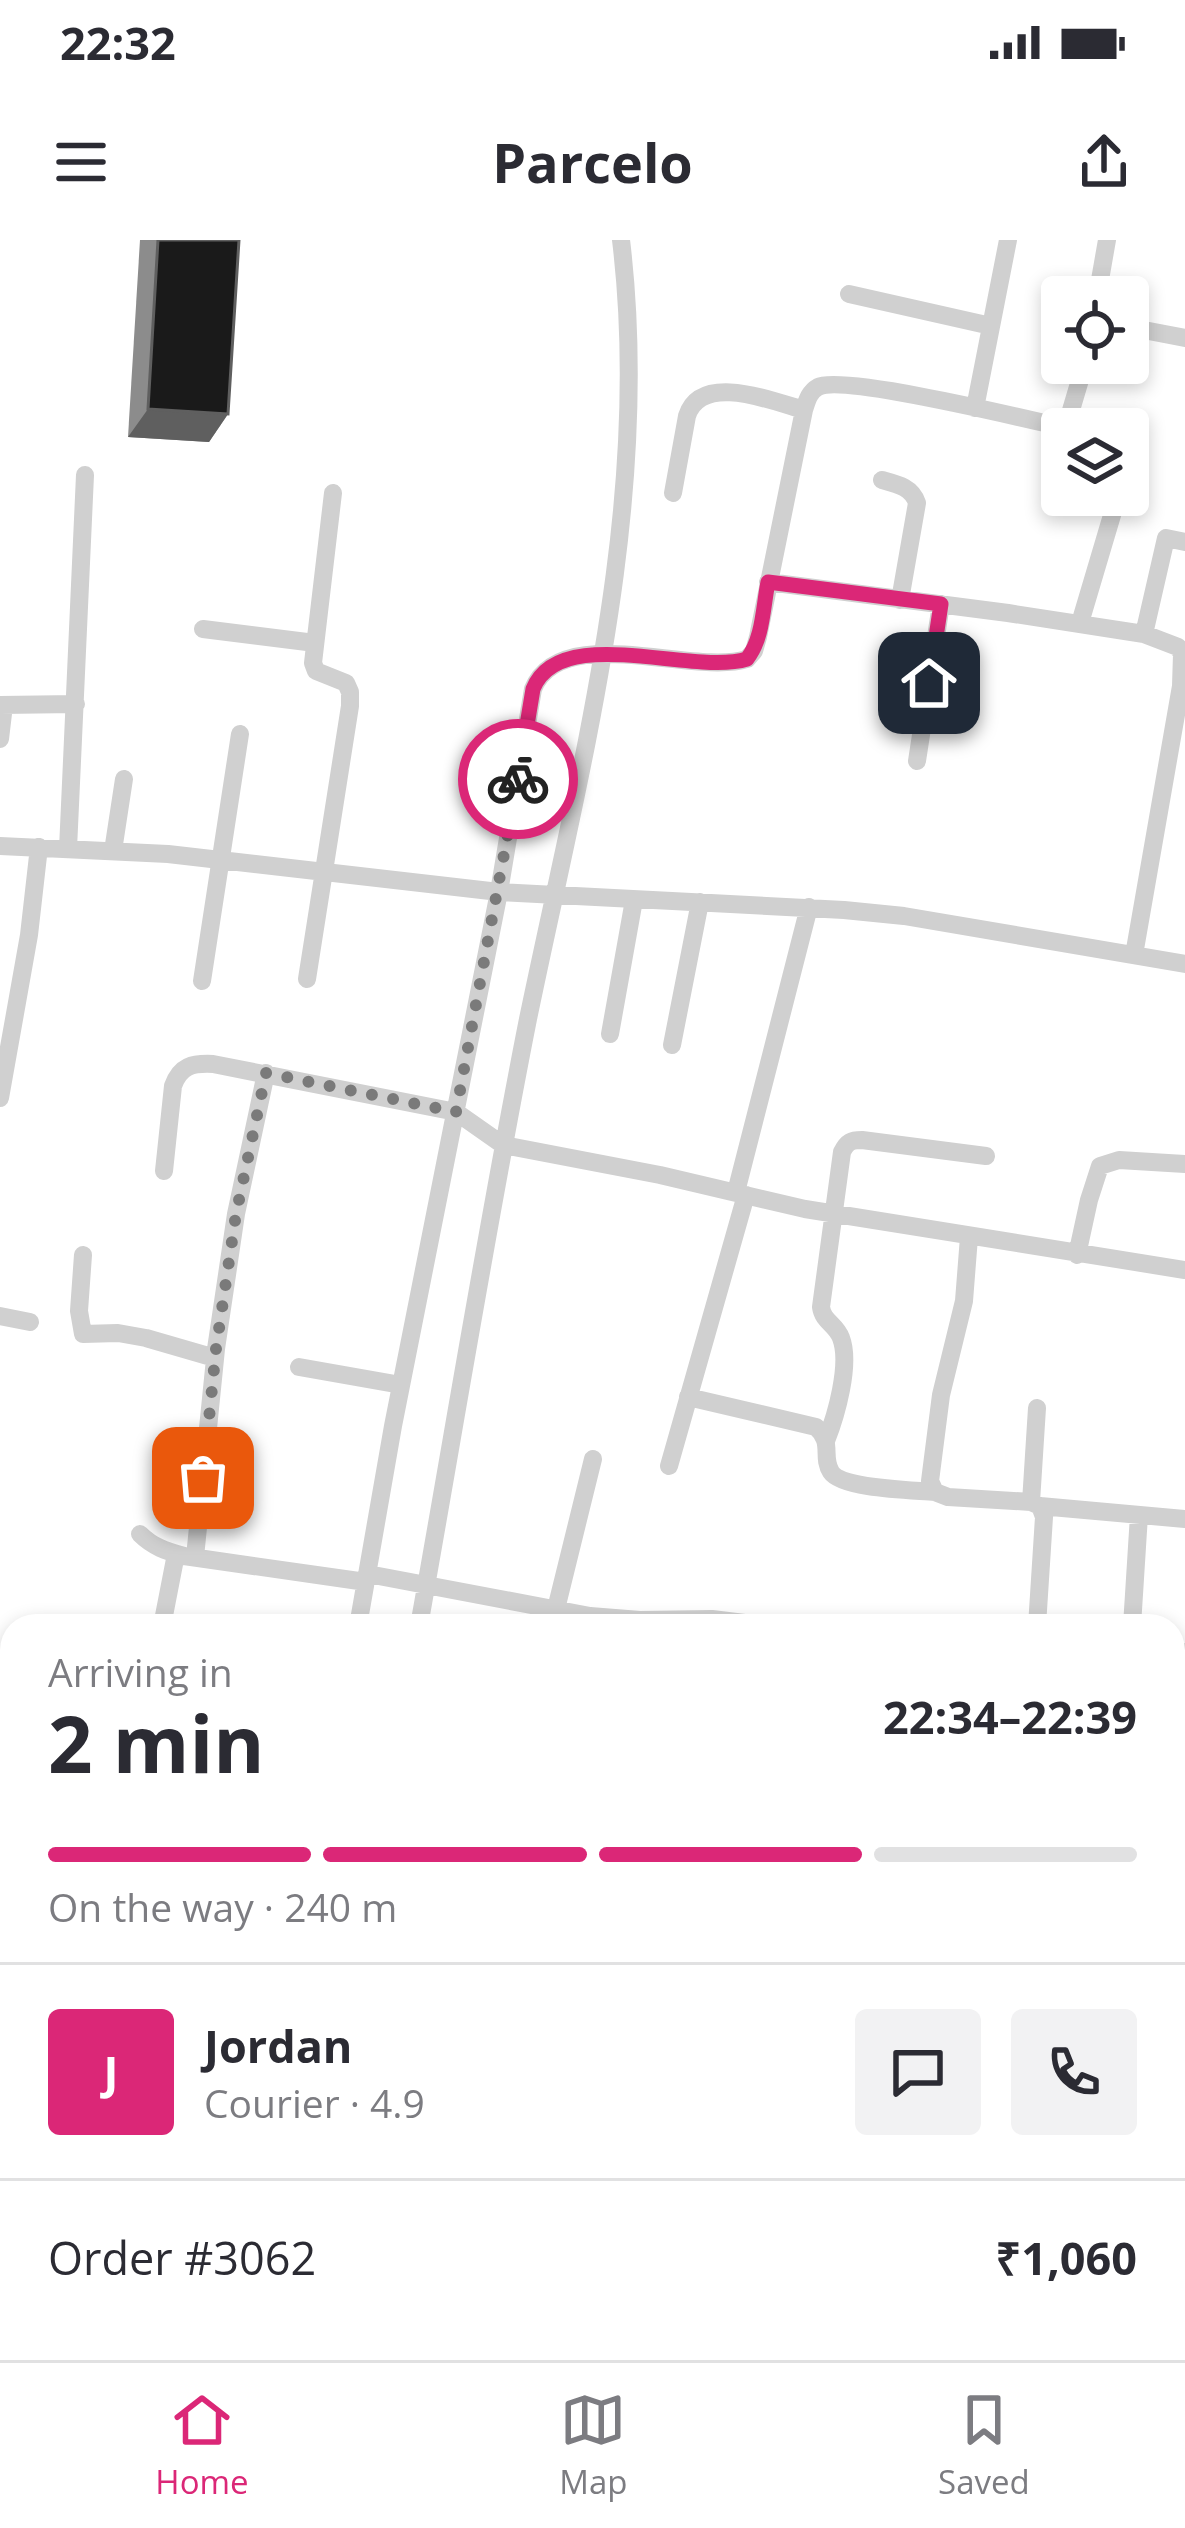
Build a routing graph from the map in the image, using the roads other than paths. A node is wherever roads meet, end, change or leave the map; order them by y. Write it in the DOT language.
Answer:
graph roads {
  1 [pos="620,240"];
  2 [pos="1005,240"];
  3 [pos="1107,240"];
  4 [pos="1101,276"];
  5 [pos="849,294"];
  6 [pos="991,326"];
  7 [pos="1149,330"];
  8 [pos="1185,338"];
  9 [pos="975,408"];
  10 [pos="804,410"];
  11 [pos="1041,422"];
  12 [pos="85,475"];
  13 [pos="882,480"];
  14 [pos="333,493"];
  15 [pos="673,493"];
  16 [pos="1112,516"];
  17 [pos="1185,542"];
  18 [pos="768,582"];
  19 [pos="900,600"];
  20 [pos="941,604"];
  21 [pos="1080,623"];
  22 [pos="203,629"];
  23 [pos="1144,634"];
  24 [pos="315,643"];
  25 [pos="603,656"];
  26 [pos="76,704"];
  27 [pos="2,705"];
  28 [pos="240,734"];
  29 [pos="0,739"];
  30 [pos="916,761"];
  31 [pos="124,779"];
  32 [pos="0,846"];
  33 [pos="39,848"];
  34 [pos="68,849"];
  35 [pos="113,851"];
  36 [pos="220,860"];
  37 [pos="322,872"];
  38 [pos="499,892"];
  39 [pos="554,896"];
  40 [pos="634,900"];
  41 [pos="700,902"];
  42 [pos="809,907"];
  43 [pos="1134,955"];
  44 [pos="1185,964"];
  45 [pos="307,979"];
  46 [pos="202,981"];
  47 [pos="610,1034"];
  48 [pos="673,1045"];
  49 [pos="266,1073"];
  50 [pos="0,1097"];
  51 [pos="456,1112"];
  52 [pos="503,1145"];
  53 [pos="986,1156"];
  54 [pos="1185,1164"];
  55 [pos="164,1171"];
  56 [pos="741,1194"];
  57 [pos="833,1214"];
  58 [pos="969,1238"];
  59 [pos="82,1255"];
  60 [pos="1077,1255"];
  61 [pos="1185,1270"];
  62 [pos="0,1316"];
  63 [pos="30,1322"];
  64 [pos="215,1358"];
  65 [pos="299,1367"];
  66 [pos="401,1385"];
  67 [pos="688,1397"];
  68 [pos="1037,1408"];
  69 [pos="826,1442"];
  70 [pos="592,1459"];
  71 [pos="669,1466"];
  72 [pos="935,1492"];
  73 [pos="1035,1504"];
  74 [pos="1139,1515"];
  75 [pos="1185,1519"];
  76 [pos="140,1534"];
  77 [pos="185,1556"];
  78 [pos="367,1578"];
  79 [pos="426,1585"];
  80 [pos="556,1609"];
  81 [pos="166,1614"];
  82 [pos="360,1614"];
  83 [pos="420,1614"];
  84 [pos="570,1614"];
  85 [pos="1038,1614"];
  86 [pos="1133,1614"];
  1 -- 25 [label="street"];
  2 -- 6 [label="street"];
  3 -- 4 [label="street"];
  5 -- 6 [label="street"];
  6 -- 9 [label="street"];
  7 -- 8 [label="street"];
  9 -- 10 [label="street"];
  9 -- 11 [label="street"];
  10 -- 15 [label="street"];
  10 -- 18 [label="street"];
  12 -- 26 [label="street"];
  13 -- 19 [label="street"];
  14 -- 24 [label="street"];
  16 -- 21 [label="street"];
  17 -- 23 [label="street"];
  18 -- 19 [label="street"];
  18 -- 25 [label="street"];
  19 -- 20 [label="street"];
  20 -- 21 [label="street"];
  20 -- 30 [label="street"];
  21 -- 23 [label="street"];
  22 -- 24 [label="street"];
  23 -- 43 [label="street"];
  24 -- 37 [label="street"];
  25 -- 38 [label="street"];
  25 -- 39 [label="street"];
  26 -- 27 [label="street"];
  26 -- 34 [label="street"];
  27 -- 29 [label="street"];
  28 -- 36 [label="street"];
  31 -- 35 [label="street"];
  32 -- 33 [label="street"];
  33 -- 34 [label="street"];
  33 -- 50 [label="street"];
  34 -- 35 [label="street"];
  35 -- 36 [label="street"];
  36 -- 37 [label="street"];
  36 -- 46 [label="street"];
  37 -- 38 [label="street"];
  37 -- 45 [label="street"];
  38 -- 39 [label="street"];
  38 -- 51 [label="street"];
  39 -- 40 [label="street"];
  39 -- 52 [label="street"];
  40 -- 41 [label="street"];
  40 -- 47 [label="street"];
  41 -- 42 [label="street"];
  41 -- 48 [label="street"];
  42 -- 43 [label="street"];
  42 -- 56 [label="street"];
  43 -- 44 [label="street"];
  49 -- 51 [label="street"];
  49 -- 55 [label="street"];
  49 -- 64 [label="street"];
  51 -- 52 [label="street"];
  51 -- 66 [label="street"];
  52 -- 56 [label="street"];
  52 -- 79 [label="street"];
  53 -- 57 [label="street"];
  54 -- 60 [label="street"];
  56 -- 57 [label="street"];
  56 -- 67 [label="street"];
  57 -- 58 [label="street"];
  57 -- 69 [label="street"];
  58 -- 60 [label="street"];
  58 -- 72 [label="street"];
  59 -- 64 [label="street"];
  60 -- 61 [label="street"];
  62 -- 63 [label="street"];
  64 -- 77 [label="street"];
  65 -- 66 [label="street"];
  66 -- 78 [label="street"];
  67 -- 69 [label="street"];
  67 -- 71 [label="street"];
  68 -- 73 [label="street"];
  69 -- 72 [label="street"];
  70 -- 80 [label="street"];
  72 -- 73 [label="street"];
  73 -- 74 [label="street"];
  73 -- 85 [label="street"];
  74 -- 75 [label="street"];
  74 -- 86 [label="street"];
  76 -- 77 [label="street"];
  77 -- 78 [label="street"];
  77 -- 81 [label="street"];
  78 -- 79 [label="street"];
  78 -- 82 [label="street"];
  79 -- 80 [label="street"];
  79 -- 83 [label="street"];
  80 -- 84 [label="street"];
}
